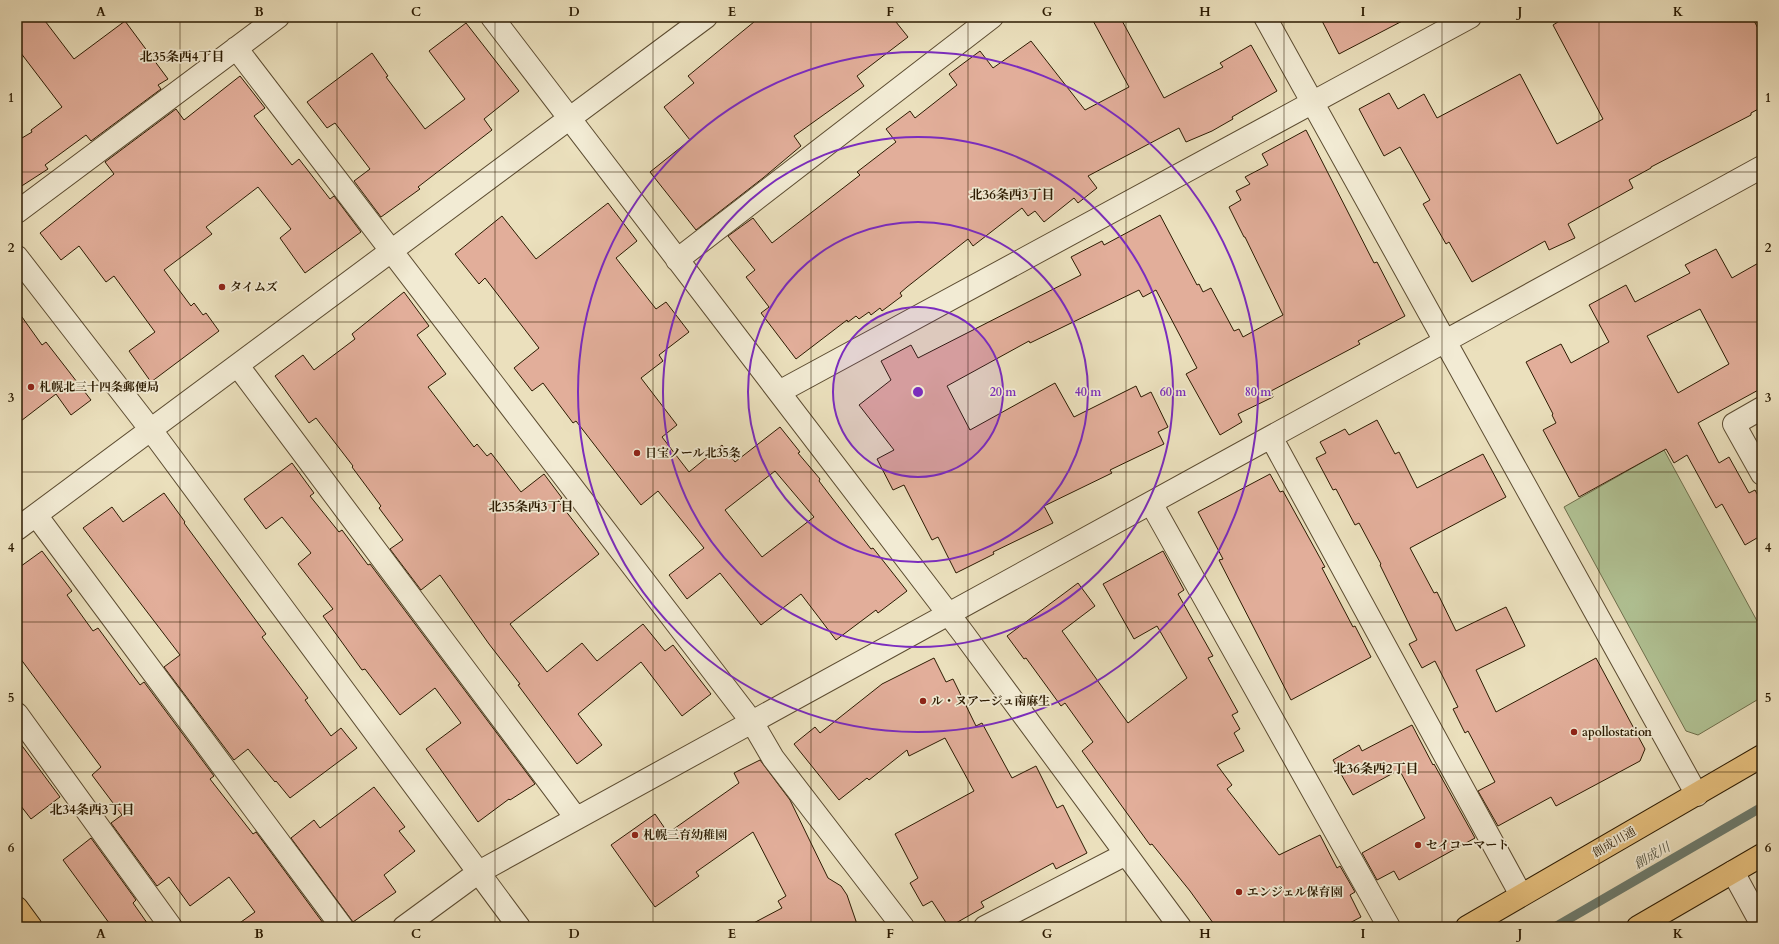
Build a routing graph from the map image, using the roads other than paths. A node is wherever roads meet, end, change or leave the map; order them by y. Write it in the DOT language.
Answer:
graph roads {
  1 [pos="278,17"];
  2 [pos="492,17"];
  3 [pos="706,17"];
  4 [pos="992,17"];
  5 [pos="1265,17"];
  6 [pos="1470,17"];
  7 [pos="236,48"];
  8 [pos="1313,103"];
  9 [pos="570,119"];
  10 [pos="1762,167"];
  11 [pos="17,212"];
  12 [pos="391,252"];
  13 [pos="17,257"];
  14 [pos="677,260"];
  15 [pos="1445,342"];
  16 [pos="238,366"];
  17 [pos="779,392"];
  18 [pos="1762,408"];
  19 [pos="151,430"];
  20 [pos="1271,437"];
  21 [pos="1762,474"];
  22 [pos="1152,503"];
  23 [pos="36,515"];
  24 [pos="17,529"];
  25 [pos="948,614"];
  26 [pos="17,714"];
  27 [pos="752,722"];
  28 [pos="1762,756"];
  29 [pos="1697,795"];
  30 [pos="576,818"];
  31 [pos="1126,854"];
  32 [pos="1762,855"];
  33 [pos="479,872"];
  34 [pos="1733,872"];
  35 [pos="1521,895"];
  36 [pos="17,908"];
  37 [pos="1762,925"];
  38 [pos="31,927"];
  39 [pos="171,927"];
  40 [pos="342,927"];
  41 [pos="404,927"];
  42 [pos="519,927"];
  43 [pos="903,927"];
  44 [pos="985,927"];
  45 [pos="1180,927"];
  46 [pos="1389,927"];
  47 [pos="1466,927"];
  48 [pos="1638,927"];
  1 -- 7 [label="street"];
  2 -- 9 [label="street"];
  3 -- 9 [label="street"];
  4 -- 14 [label="street"];
  5 -- 8 [label="street"];
  6 -- 8 [label="street"];
  7 -- 11 [label="street"];
  7 -- 12 [label="street"];
  8 -- 15 [label="street"];
  8 -- 17 [label="street"];
  9 -- 12 [label="street"];
  9 -- 14 [label="street"];
  10 -- 15 [label="street"];
  12 -- 16 [label="street"];
  12 -- 27 [label="street"];
  13 -- 19 [label="street"];
  14 -- 17 [label="street"];
  15 -- 20 [label="street"];
  15 -- 29 [label="street"];
  16 -- 19 [label="street"];
  16 -- 30 [label="street"];
  17 -- 25 [label="street"];
  18 -- 21 [label="street"];
  19 -- 23 [label="street"];
  19 -- 33 [label="street"];
  20 -- 22 [label="street"];
  20 -- 35 [label="street"];
  22 -- 25 [label="street"];
  22 -- 46 [label="street"];
  23 -- 24 [label="street"];
  23 -- 40 [label="street"];
  25 -- 27 [label="street"];
  25 -- 31 [label="street"];
  26 -- 39 [label="street"];
  27 -- 30 [label="street"];
  27 -- 43 [label="street"];
  28 -- 29 [label="highway, 創成川通"];
  29 -- 35 [label="highway, 創成川通"];
  30 -- 33 [label="street"];
  31 -- 44 [label="street"];
  31 -- 45 [label="street"];
  32 -- 34 [label="highway"];
  33 -- 41 [label="street"];
  33 -- 42 [label="street"];
  34 -- 37 [label="street"];
  34 -- 48 [label="highway"];
  35 -- 47 [label="highway, 創成川通"];
  36 -- 38 [label="highway"];
}
